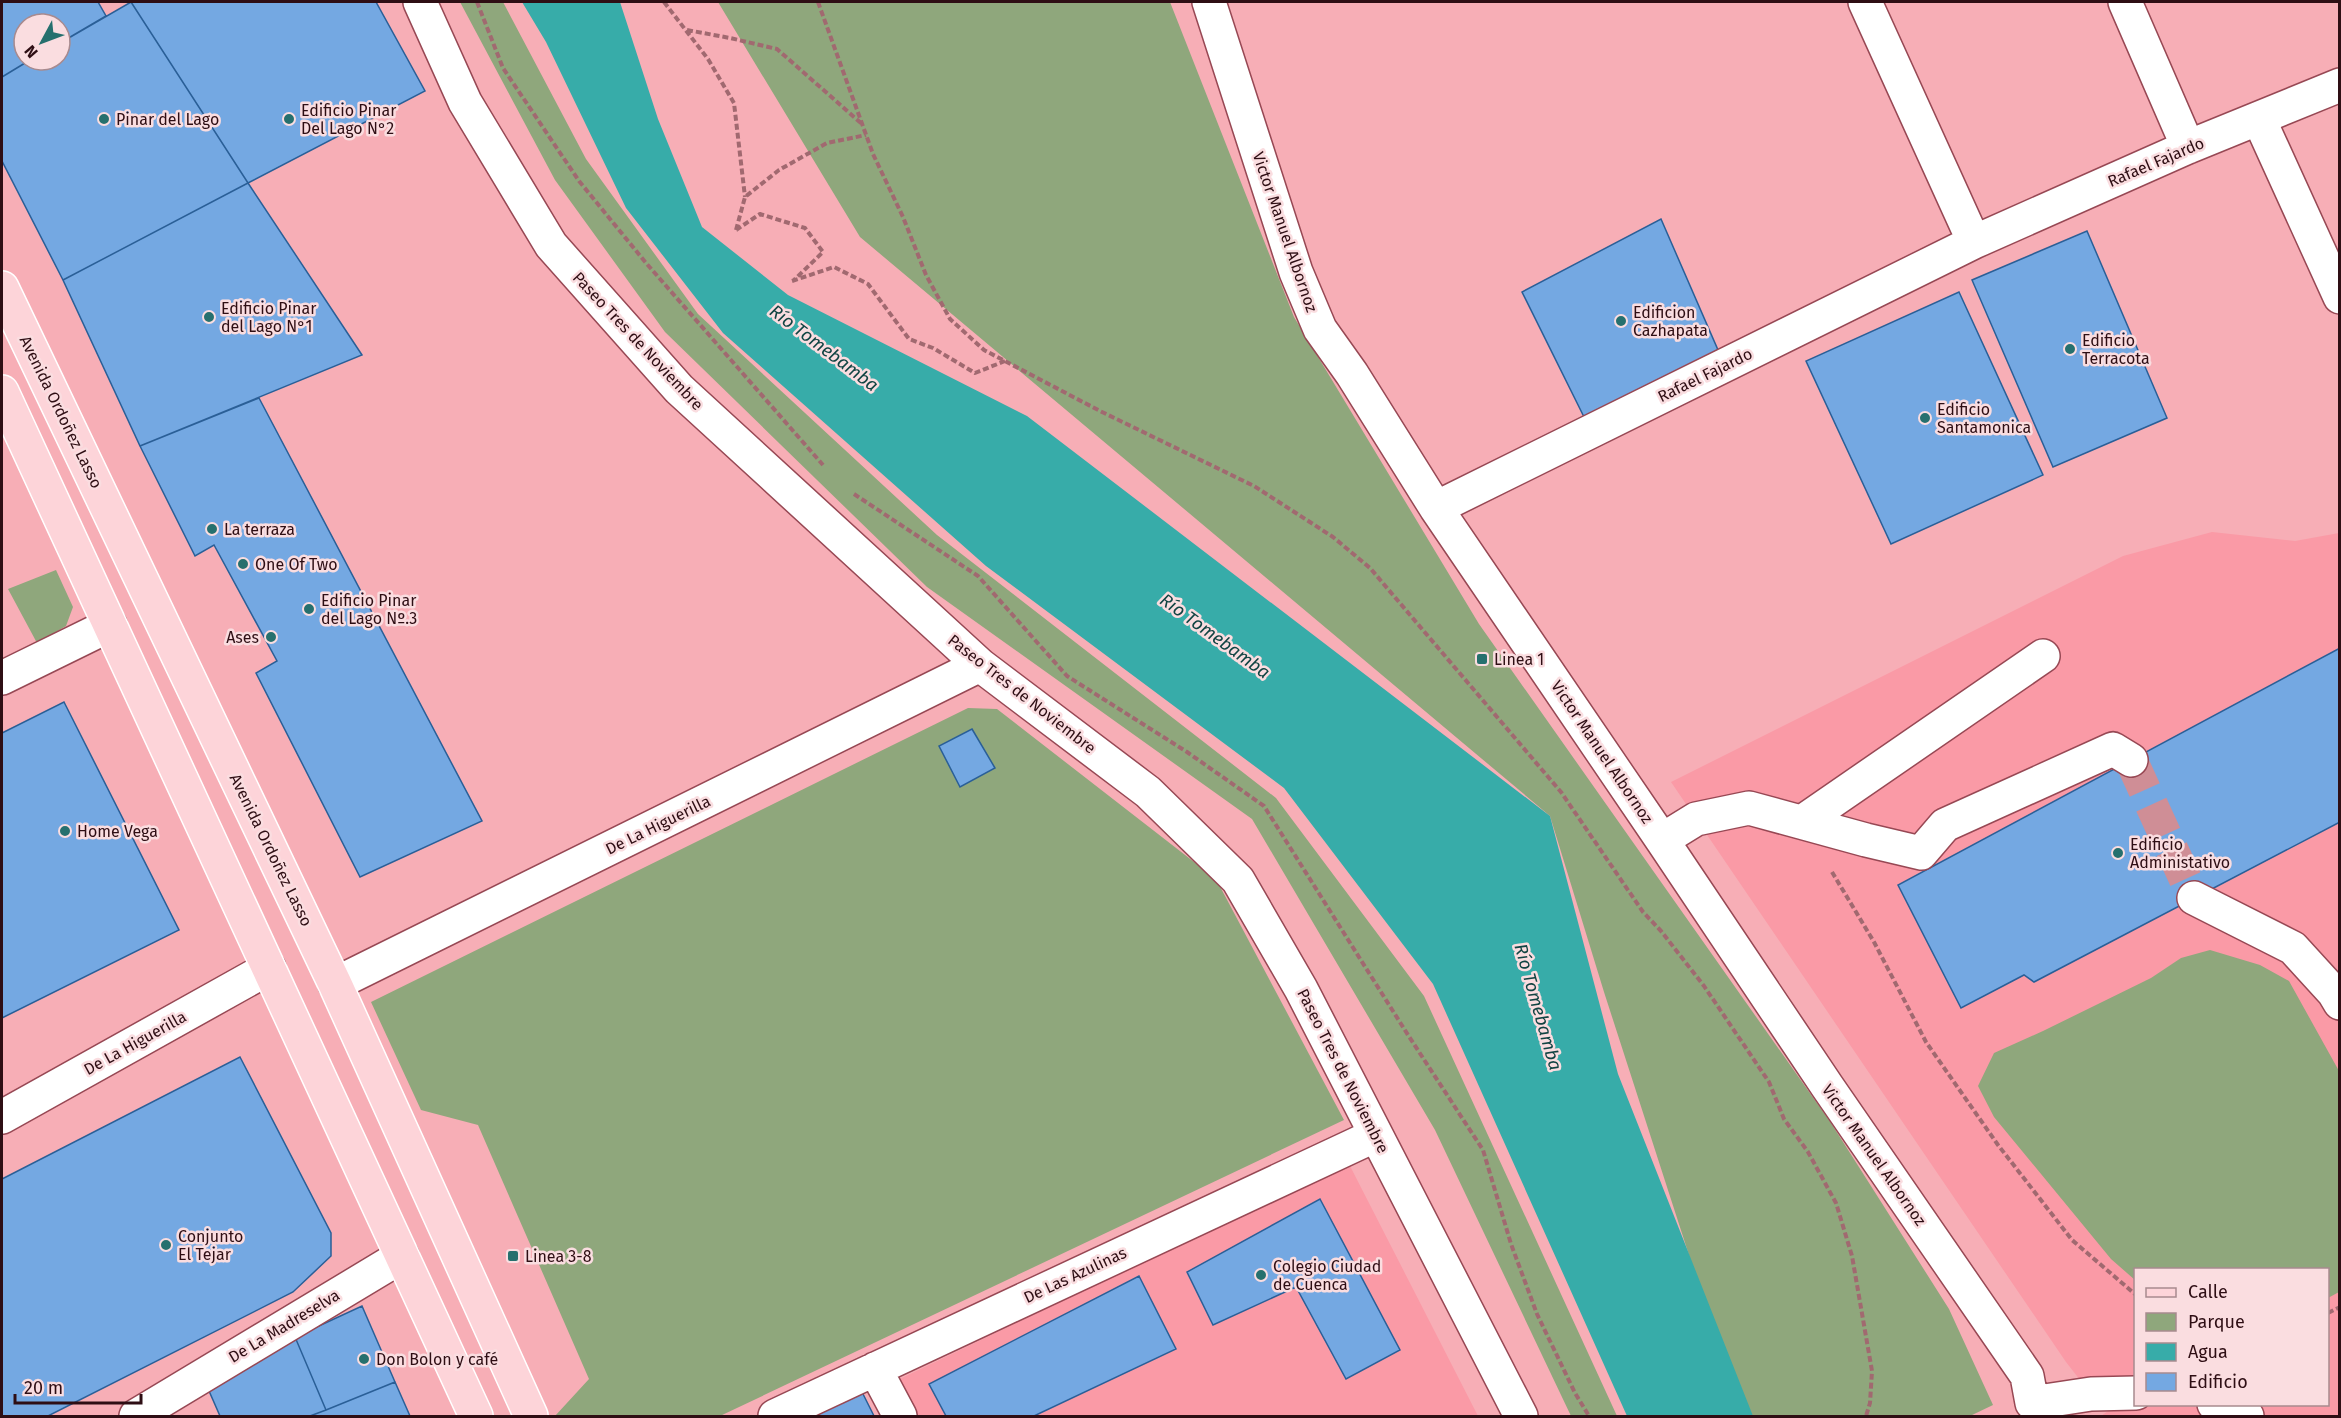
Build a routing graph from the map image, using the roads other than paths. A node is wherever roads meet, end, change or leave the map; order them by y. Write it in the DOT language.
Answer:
graph roads {
  1 [pos="420,2"];
  2 [pos="1209,2"];
  3 [pos="1865,2"];
  4 [pos="2126,2"];
  5 [pos="2340,85"];
  6 [pos="2259,118"];
  7 [pos="2188,147"];
  8 [pos="1974,242"];
  9 [pos="2,288"];
  10 [pos="2340,297"];
  11 [pos="2,392"];
  12 [pos="1436,508"];
  13 [pos="110,625"];
  14 [pos="2043,656"];
  15 [pos="980,665"];
  16 [pos="2,678"];
  17 [pos="2131,760"];
  18 [pos="1802,822"];
  19 [pos="1662,840"];
  20 [pos="2194,898"];
  21 [pos="269,968"];
  22 [pos="335,984"];
  23 [pos="2340,1003"];
  24 [pos="2,1117"];
  25 [pos="1376,1135"];
  26 [pos="402,1256"];
  27 [pos="875,1369"];
  28 [pos="2134,1393"];
  29 [pos="2220,1406"];
  30 [pos="2025,1410"];
  31 [pos="136,1416"];
  32 [pos="476,1416"];
  33 [pos="531,1416"];
  34 [pos="775,1416"];
  35 [pos="900,1416"];
  36 [pos="1521,1416"];
  37 [pos="2247,1416"];
  1 -- 15 [label="street, Paseo Tres de Noviembre"];
  2 -- 12 [label="street, Victor Manuel Albornoz"];
  3 -- 8 [label="street"];
  4 -- 7 [label="street"];
  5 -- 6 [label="street, Rafael Fajardo"];
  6 -- 7 [label="street, Rafael Fajardo"];
  6 -- 10 [label="street"];
  7 -- 8 [label="street, Rafael Fajardo"];
  8 -- 12 [label="street, Rafael Fajardo"];
  9 -- 22 [label="main road, Avenida Ordoñez Lasso"];
  11 -- 13 [label="main road"];
  12 -- 19 [label="street, Victor Manuel Albornoz"];
  13 -- 16 [label="street"];
  13 -- 21 [label="main road"];
  14 -- 18 [label="street"];
  15 -- 22 [label="street, De La Higuerilla"];
  15 -- 25 [label="street, Paseo Tres de Noviembre"];
  17 -- 18 [label="street"];
  18 -- 19 [label="street"];
  19 -- 30 [label="street, Victor Manuel Albornoz"];
  20 -- 23 [label="street"];
  21 -- 24 [label="street, De La Higuerilla"];
  21 -- 26 [label="main road"];
  22 -- 33 [label="main road, Avenida Ordoñez Lasso"];
  25 -- 27 [label="street, De Las Azulinas"];
  25 -- 36 [label="street, Paseo Tres de Noviembre"];
  26 -- 31 [label="street, De La Madreselva"];
  26 -- 32 [label="main road"];
  27 -- 34 [label="street, De Las Azulinas"];
  27 -- 35 [label="street"];
  28 -- 30 [label="street"];
  29 -- 37 [label="street"];
}
